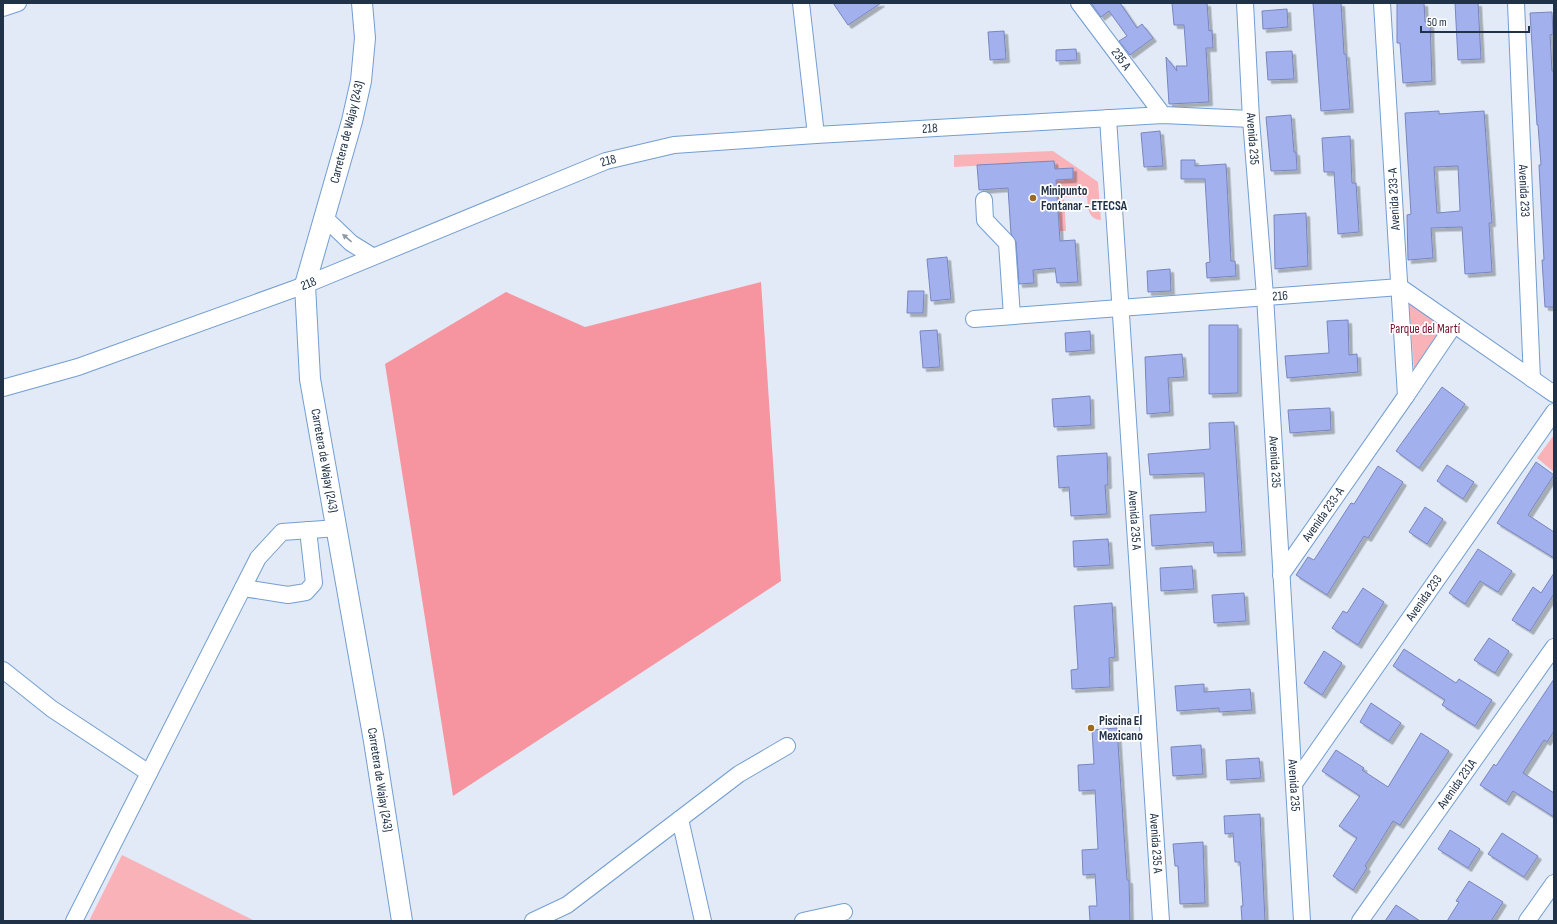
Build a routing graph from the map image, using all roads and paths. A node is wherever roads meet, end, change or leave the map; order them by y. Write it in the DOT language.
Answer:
graph roads {
  1 [pos="18,3"];
  2 [pos="362,3"];
  3 [pos="801,3"];
  4 [pos="1079,3"];
  5 [pos="1245,3"];
  6 [pos="1382,3"];
  7 [pos="1516,3"];
  8 [pos="3,8"];
  9 [pos="1163,115"];
  10 [pos="1108,118"];
  11 [pos="1251,119"];
  12 [pos="816,135"];
  13 [pos="984,200"];
  14 [pos="324,217"];
  15 [pos="372,256"];
  16 [pos="305,285"];
  17 [pos="1400,287"];
  18 [pos="1265,296"];
  19 [pos="1120,307"];
  20 [pos="1012,316"];
  21 [pos="974,319"];
  22 [pos="1454,325"];
  23 [pos="1532,379"];
  24 [pos="3,388"];
  25 [pos="1554,394"];
  26 [pos="1406,396"];
  27 [pos="1554,412"];
  28 [pos="338,528"];
  29 [pos="308,530"];
  30 [pos="1281,575"];
  31 [pos="242,588"];
  32 [pos="1554,647"];
  33 [pos="3,670"];
  34 [pos="787,746"];
  35 [pos="149,773"];
  36 [pos="1294,784"];
  37 [pos="680,819"];
  38 [pos="1554,883"];
  39 [pos="844,912"];
  40 [pos="74,921"];
  41 [pos="402,921"];
  42 [pos="533,921"];
  43 [pos="703,921"];
  44 [pos="803,921"];
  45 [pos="1161,921"];
  46 [pos="1302,921"];
  47 [pos="1360,921"];
  48 [pos="1527,921"];
  1 -- 8 [label="street"];
  2 -- 14 [label="main road, Carretera de Wajay (243)"];
  3 -- 12 [label="street"];
  4 -- 9 [label="street, 235 A"];
  5 -- 11 [label="street, Avenida 235"];
  6 -- 17 [label="street, Avenida 233-A"];
  7 -- 23 [label="street, Avenida 233"];
  9 -- 10 [label="street, 218"];
  9 -- 11 [label="street, 218"];
  10 -- 12 [label="street, 218"];
  10 -- 19 [label="street, Avenida 235 A"];
  11 -- 18 [label="street, Avenida 235"];
  12 -- 15 [label="street, 218"];
  13 -- 20 [label="street"];
  15 -- 14 [label="street, one-way"];
  14 -- 16 [label="main road, Carretera de Wajay (243)"];
  15 -- 16 [label="street, 218"];
  16 -- 24 [label="street, 218"];
  16 -- 28 [label="main road, Carretera de Wajay (243)"];
  17 -- 18 [label="street, 216"];
  17 -- 22 [label="street"];
  17 -- 26 [label="street, Avenida 233-A"];
  18 -- 19 [label="street, 216"];
  18 -- 30 [label="street, Avenida 235"];
  19 -- 20 [label="street, 216"];
  19 -- 45 [label="street, Avenida 235 A"];
  20 -- 21 [label="street, 216"];
  22 -- 23 [label="street"];
  22 -- 26 [label="street, Avenida 233-A"];
  23 -- 25 [label="street"];
  26 -- 30 [label="street, Avenida 233-A"];
  27 -- 36 [label="street, Avenida 233"];
  28 -- 29 [label="street"];
  28 -- 41 [label="main road, Carretera de Wajay (243)"];
  29 -- 31 [label="street"];
  29 -- 31 [label="street"];
  30 -- 36 [label="street, Avenida 235"];
  31 -- 35 [label="street"];
  32 -- 47 [label="street, Avenida 231A"];
  33 -- 35 [label="street"];
  34 -- 37 [label="street"];
  35 -- 40 [label="street"];
  36 -- 46 [label="street, Avenida 235"];
  37 -- 42 [label="street"];
  37 -- 43 [label="street"];
  38 -- 48 [label="street"];
  39 -- 44 [label="street"];
}
